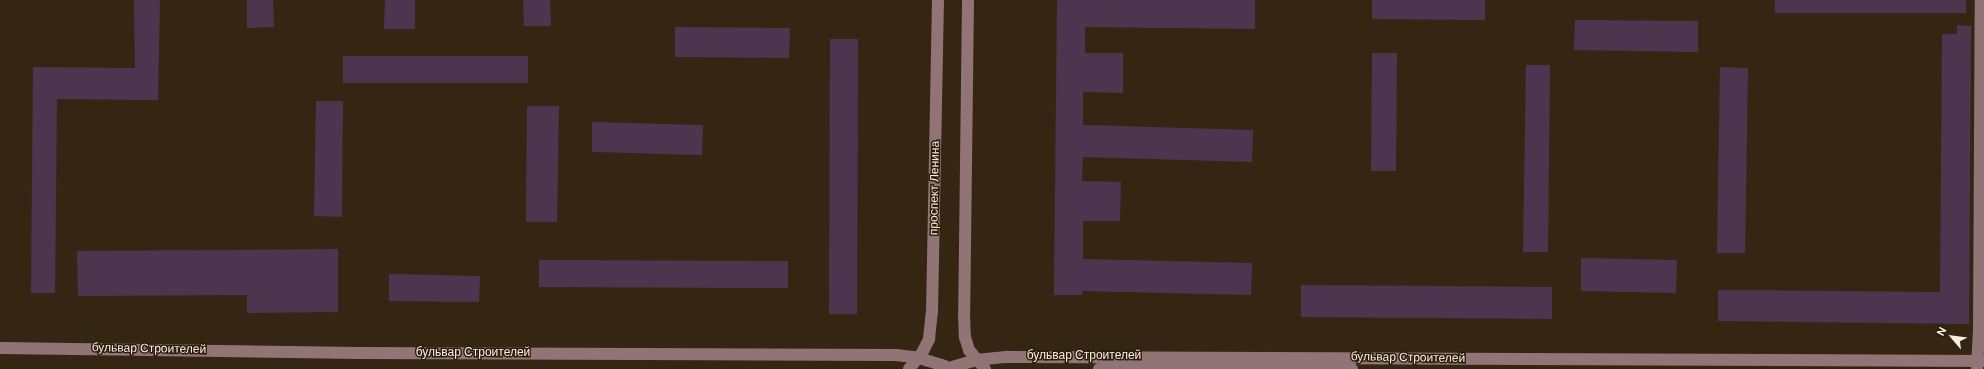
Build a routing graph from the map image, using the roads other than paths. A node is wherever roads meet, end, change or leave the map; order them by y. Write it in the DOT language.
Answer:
graph roads {
  1 [pos="938,0"];
  2 [pos="968,0"];
  3 [pos="1981,0"];
  4 [pos="0,348"];
  5 [pos="919,358"];
  6 [pos="972,364"];
  7 [pos="1979,364"];
  8 [pos="949,366"];
  9 [pos="1102,368"];
  10 [pos="909,369"];
  11 [pos="925,369"];
  12 [pos="984,369"];
  13 [pos="1352,369"];
  1 -- 5 [label="main road, проспект Ленина"];
  2 -- 6 [label="main road"];
  3 -- 7 [label="main road"];
  4 -- 5 [label="main road, бульвар Строителей"];
  5 -- 8 [label="main road, бульвар Строителей"];
  5 -- 10 [label="main road, проспект Ленина"];
  6 -- 7 [label="main road, бульвар Строителей"];
  6 -- 8 [label="main road, бульвар Строителей"];
  6 -- 12 [label="main road"];
  8 -- 11 [label="main road"];
  9 -- 13 [label="main road, бульвар Строителей"];
}
